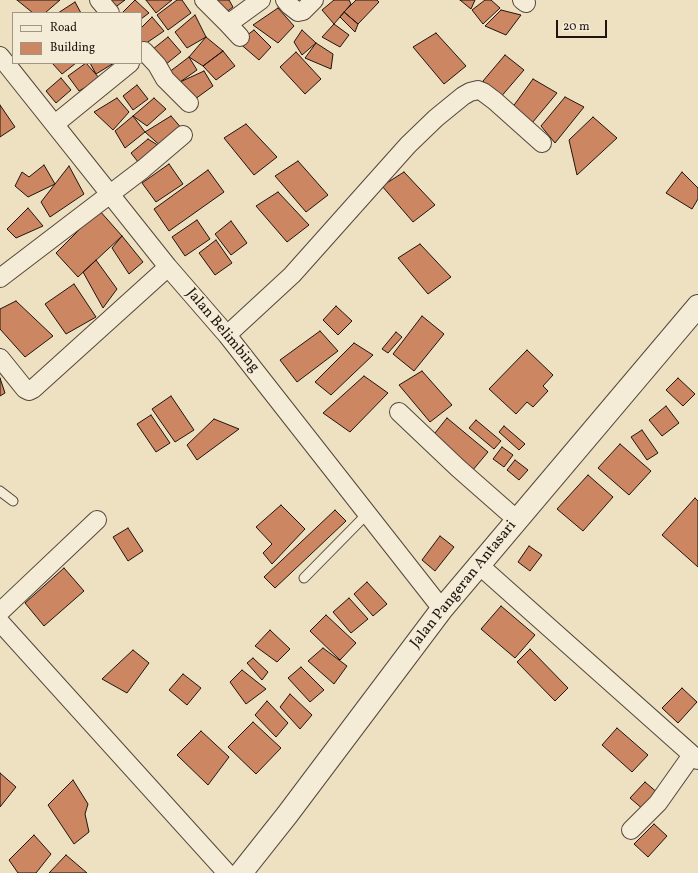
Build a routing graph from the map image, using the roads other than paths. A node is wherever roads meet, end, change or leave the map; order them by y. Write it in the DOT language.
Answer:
graph roads {
  1 [pos="99,0"];
  2 [pos="204,0"];
  3 [pos="260,0"];
  4 [pos="285,0"];
  5 [pos="314,0"];
  6 [pos="109,12"];
  7 [pos="142,51"];
  8 [pos="0,56"];
  9 [pos="129,64"];
  10 [pos="189,103"];
  11 [pos="55,124"];
  12 [pos="183,135"];
  13 [pos="542,144"];
  14 [pos="110,194"];
  15 [pos="168,267"];
  16 [pos="0,278"];
  17 [pos="698,306"];
  18 [pos="228,336"];
  19 [pos="0,358"];
  20 [pos="399,412"];
  21 [pos="0,491"];
  22 [pos="13,501"];
  23 [pos="367,514"];
  24 [pos="516,519"];
  25 [pos="98,520"];
  26 [pos="479,565"];
  27 [pos="304,578"];
  28 [pos="442,609"];
  29 [pos="0,612"];
  30 [pos="0,622"];
  31 [pos="695,757"];
  32 [pos="631,830"];
  33 [pos="227,873"];
  34 [pos="241,873"];
  1 -- 6 [label="street"];
  2 -- 3 [label="street"];
  4 -- 5 [label="street"];
  7 -- 10 [label="street"];
  8 -- 11 [label="street, Jalan Belimbing"];
  9 -- 11 [label="street"];
  11 -- 14 [label="street, Jalan Belimbing"];
  12 -- 14 [label="street"];
  13 -- 18 [label="street"];
  14 -- 15 [label="street, Jalan Belimbing"];
  14 -- 16 [label="street"];
  15 -- 18 [label="street, Jalan Belimbing"];
  15 -- 19 [label="street"];
  17 -- 24 [label="street, Jalan Pangeran Antasari"];
  18 -- 23 [label="street, Jalan Belimbing"];
  20 -- 24 [label="street"];
  21 -- 22 [label="lane"];
  23 -- 27 [label="lane"];
  23 -- 28 [label="street, Jalan Belimbing"];
  24 -- 26 [label="street, Jalan Pangeran Antasari"];
  25 -- 29 [label="street"];
  26 -- 28 [label="street, Jalan Pangeran Antasari"];
  26 -- 31 [label="street"];
  28 -- 34 [label="street, Jalan Pangeran Antasari"];
  30 -- 33 [label="street"];
  31 -- 32 [label="street"];
}
